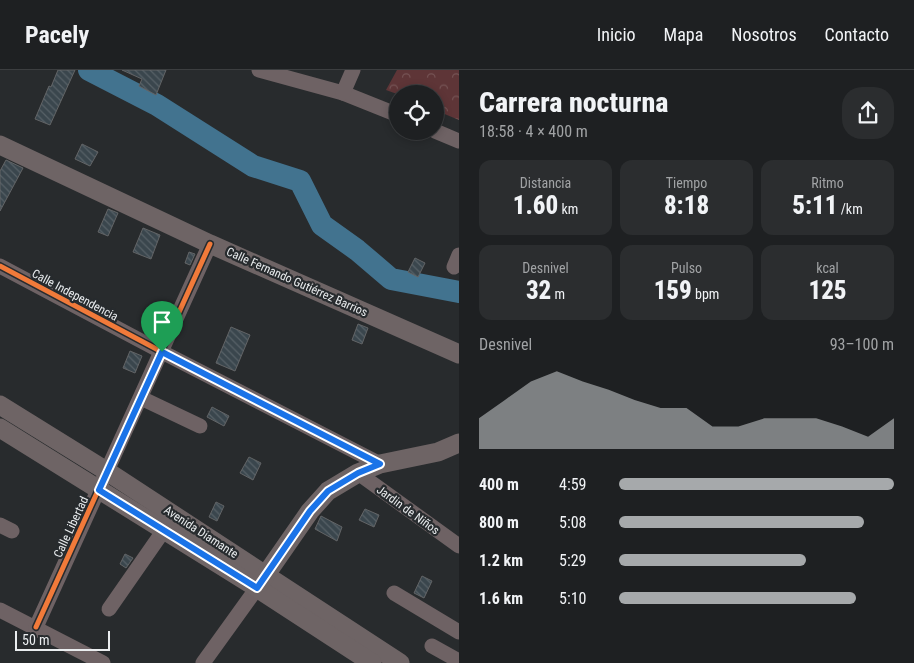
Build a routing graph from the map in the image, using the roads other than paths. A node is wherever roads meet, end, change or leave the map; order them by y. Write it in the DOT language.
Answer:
graph roads {
  1 [pos="259,70"];
  2 [pos="353,70"];
  3 [pos="343,92"];
  4 [pos="389,111"];
  5 [pos="444,135"];
  6 [pos="459,141"];
  7 [pos="0,145"];
  8 [pos="210,244"];
  9 [pos="0,266"];
  10 [pos="162,352"];
  11 [pos="459,354"];
  12 [pos="141,398"];
  13 [pos="0,405"];
  14 [pos="200,426"];
  15 [pos="0,429"];
  16 [pos="459,443"];
  17 [pos="380,464"];
  18 [pos="108,472"];
  19 [pos="358,473"];
  20 [pos="99,490"];
  21 [pos="164,530"];
  22 [pos="459,546"];
  23 [pos="261,581"];
  24 [pos="394,593"];
  25 [pos="109,608"];
  26 [pos="0,610"];
  27 [pos="36,627"];
  28 [pos="459,632"];
  29 [pos="432,646"];
  30 [pos="459,661"];
  31 [pos="103,663"];
  32 [pos="203,663"];
  33 [pos="372,663"];
  34 [pos="400,663"];
  1 -- 3 [label="street"];
  2 -- 3 [label="street"];
  3 -- 4 [label="street"];
  5 -- 6 [label="street"];
  7 -- 8 [label="main road, Calle Fernando Gutiérrez Barrios"];
  8 -- 10 [label="street, Calle Libertad"];
  8 -- 11 [label="main road, Calle Fernando Gutiérrez Barrios"];
  9 -- 10 [label="street, Calle Independencia"];
  10 -- 12 [label="street, Calle Libertad"];
  10 -- 17 [label="street, Calle Independencia"];
  12 -- 14 [label="street"];
  12 -- 18 [label="street, Calle Libertad"];
  13 -- 18 [label="main road, Avenida Diamante"];
  15 -- 20 [label="main road, Avenida Diamante"];
  16 -- 17 [label="main road"];
  17 -- 19 [label="main road"];
  18 -- 20 [label="street, Calle Libertad"];
  18 -- 23 [label="main road, Avenida Diamante"];
  19 -- 22 [label="street, Jardin de Niños"];
  19 -- 23 [label="main road"];
  20 -- 21 [label="main road, Avenida Diamante"];
  20 -- 27 [label="street, Calle Libertad"];
  21 -- 23 [label="main road, Avenida Diamante"];
  21 -- 25 [label="street"];
  23 -- 32 [label="street"];
  23 -- 33 [label="main road, Avenida Diamante"];
  23 -- 34 [label="main road, Avenida Diamante"];
  24 -- 28 [label="street"];
  26 -- 27 [label="street"];
  27 -- 31 [label="street"];
  29 -- 30 [label="street"];
}
